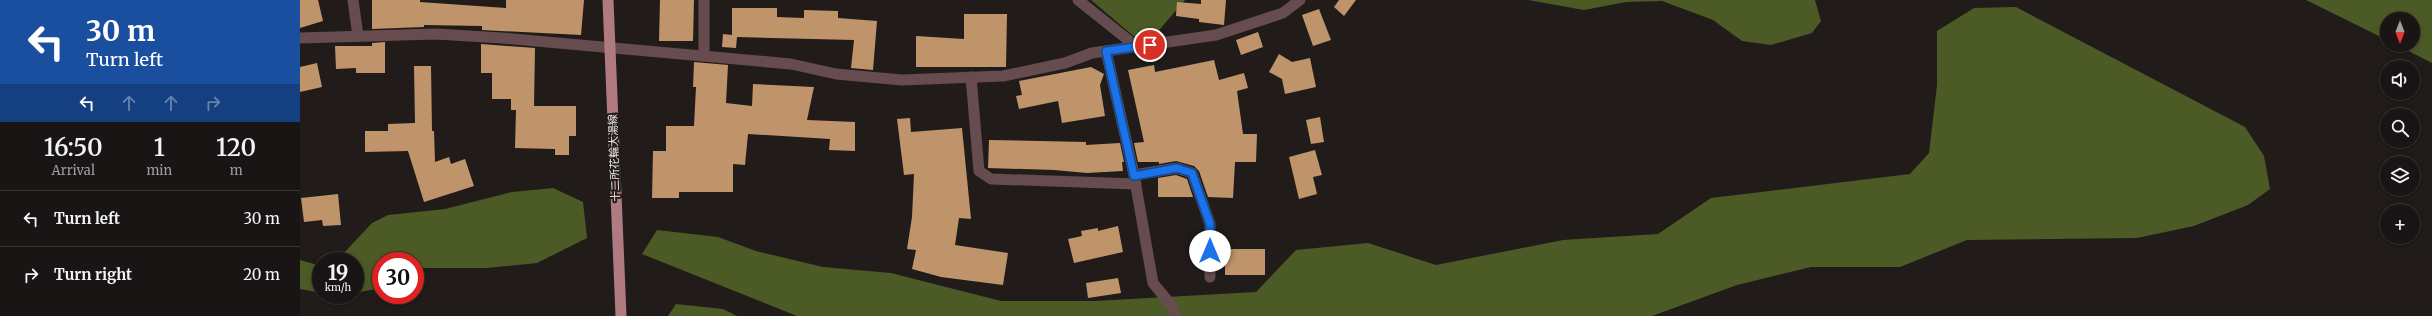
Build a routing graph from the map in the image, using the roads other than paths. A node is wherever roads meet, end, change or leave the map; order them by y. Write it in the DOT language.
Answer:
graph roads {
  1 [pos="353,0"];
  2 [pos="608,0"];
  3 [pos="704,0"];
  4 [pos="1078,0"];
  5 [pos="1300,0"];
  6 [pos="358,36"];
  7 [pos="300,38"];
  8 [pos="609,46"];
  9 [pos="1137,46"];
  10 [pos="1106,51"];
  11 [pos="704,55"];
  12 [pos="971,77"];
  13 [pos="1135,180"];
  14 [pos="1210,277"];
  15 [pos="621,316"];
  16 [pos="1176,316"];
  1 -- 6 [label="street"];
  2 -- 8 [label="main road, 十二所花輪大湯線"];
  3 -- 11 [label="street"];
  4 -- 9 [label="street"];
  5 -- 9 [label="street"];
  6 -- 7 [label="street"];
  6 -- 8 [label="street"];
  8 -- 11 [label="street"];
  8 -- 15 [label="main road, 十二所花輪大湯線"];
  9 -- 10 [label="street"];
  10 -- 12 [label="street"];
  10 -- 13 [label="street"];
  11 -- 12 [label="street"];
  12 -- 13 [label="street"];
  13 -- 14 [label="street"];
  13 -- 16 [label="street"];
}
